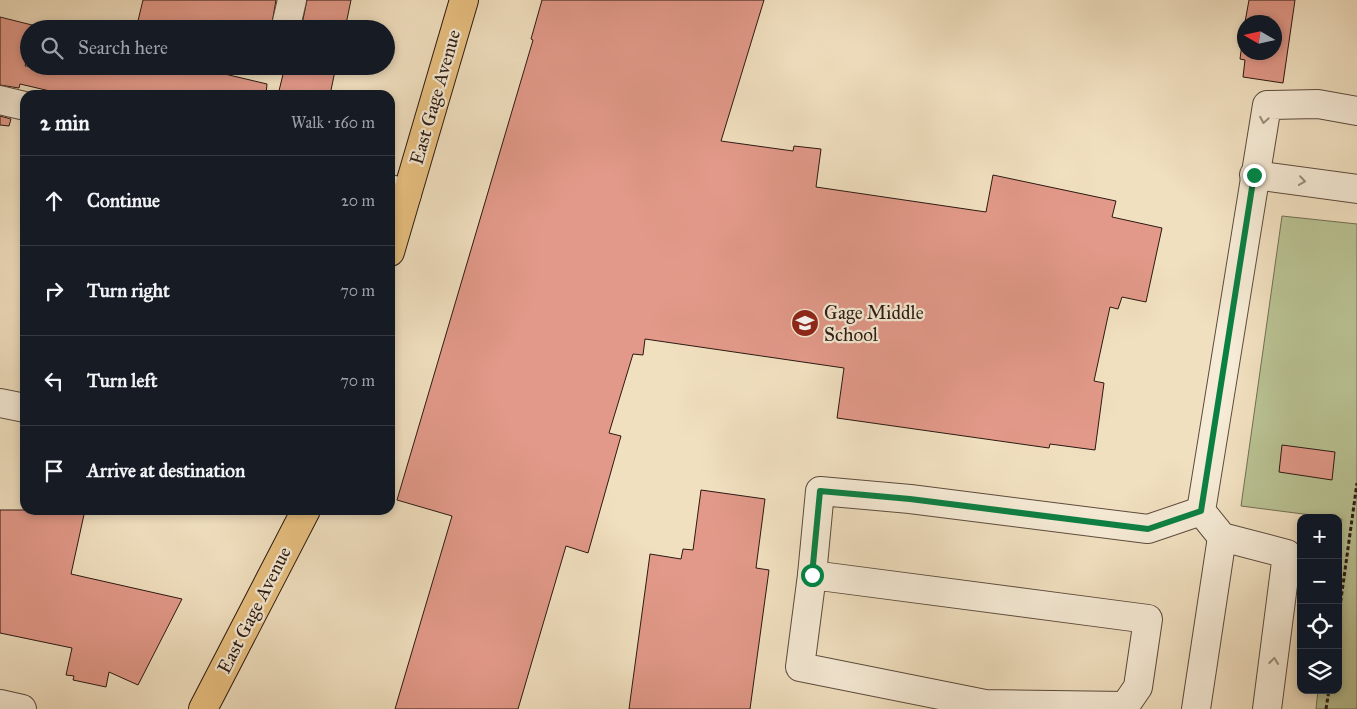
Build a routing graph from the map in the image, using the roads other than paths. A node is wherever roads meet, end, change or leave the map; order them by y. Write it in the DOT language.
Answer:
graph roads {
  1 [pos="292,0"];
  2 [pos="464,0"];
  3 [pos="287,20"];
  4 [pos="0,100"];
  5 [pos="20,105"];
  6 [pos="1357,111"];
  7 [pos="1254,175"];
  8 [pos="1357,189"];
  9 [pos="399,192"];
  10 [pos="395,219"];
  11 [pos="0,403"];
  12 [pos="20,407"];
  13 [pos="1201,511"];
  14 [pos="303,515"];
  15 [pos="1222,536"];
  16 [pos="812,575"];
  17 [pos="0,704"];
  18 [pos="984,707"];
  19 [pos="1130,708"];
  20 [pos="22,709"];
  21 [pos="203,709"];
  22 [pos="1196,709"];
  23 [pos="1267,709"];
  1 -- 3 [label="street"];
  2 -- 9 [label="main road, East Gage Avenue"];
  4 -- 5 [label="street"];
  6 -- 7 [label="street, one-way"];
  7 -- 8 [label="street, one-way"];
  7 -- 13 [label="street"];
  9 -- 10 [label="main road, East Gage Avenue"];
  11 -- 12 [label="street"];
  13 -- 15 [label="street"];
  13 -- 16 [label="street"];
  14 -- 21 [label="main road, East Gage Avenue"];
  15 -- 22 [label="street"];
  23 -- 15 [label="street, one-way"];
  16 -- 18 [label="street"];
  16 -- 19 [label="street"];
  17 -- 20 [label="street"];
  18 -- 19 [label="street"];
}
